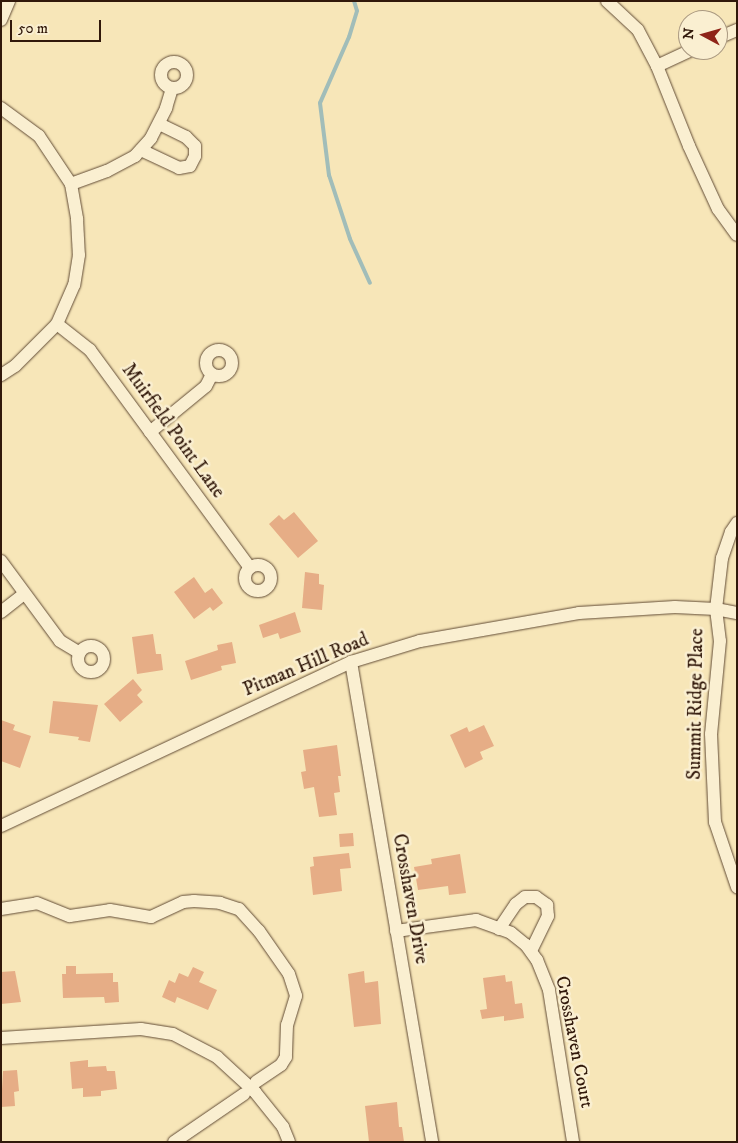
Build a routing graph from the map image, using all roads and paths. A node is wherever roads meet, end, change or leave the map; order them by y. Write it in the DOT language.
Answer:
graph roads {
  1 [pos="9,1"];
  2 [pos="607,1"];
  3 [pos="1,20"];
  4 [pos="678,56"];
  5 [pos="657,66"];
  6 [pos="172,88"];
  7 [pos="1,108"];
  8 [pos="158,124"];
  9 [pos="141,150"];
  10 [pos="71,184"];
  11 [pos="737,235"];
  12 [pos="57,324"];
  13 [pos="212,374"];
  14 [pos="1,375"];
  15 [pos="150,432"];
  16 [pos="737,523"];
  17 [pos="1,561"];
  18 [pos="250,568"];
  19 [pos="24,594"];
  20 [pos="716,609"];
  21 [pos="1,612"];
  22 [pos="737,613"];
  23 [pos="80,652"];
  24 [pos="351,662"];
  25 [pos="1,826"];
  26 [pos="737,887"];
  27 [pos="1,910"];
  28 [pos="499,929"];
  29 [pos="396,931"];
  30 [pos="531,952"];
  31 [pos="1,1038"];
  32 [pos="256,1082"];
  33 [pos="244,1094"];
  34 [pos="174,1142"];
  35 [pos="289,1142"];
  36 [pos="432,1142"];
  37 [pos="573,1142"];
  1 -- 3 [label="street"];
  2 -- 5 [label="street"];
  4 -- 5 [label="street"];
  5 -- 11 [label="street"];
  6 -- 8 [label="street"];
  7 -- 10 [label="street"];
  8 -- 9 [label="street"];
  8 -- 9 [label="street"];
  9 -- 10 [label="street"];
  10 -- 12 [label="street"];
  12 -- 14 [label="street"];
  12 -- 15 [label="street, Muirfield Point Lane"];
  13 -- 15 [label="street"];
  15 -- 18 [label="street, Muirfield Point Lane"];
  16 -- 20 [label="street, Summit Ridge Place"];
  17 -- 19 [label="street"];
  19 -- 21 [label="street"];
  19 -- 23 [label="street"];
  20 -- 22 [label="street, Pitman Hill Road"];
  20 -- 24 [label="street, Pitman Hill Road"];
  20 -- 26 [label="street, Summit Ridge Place"];
  24 -- 25 [label="street, Pitman Hill Road"];
  24 -- 29 [label="street, Crosshaven Drive"];
  27 -- 32 [label="street"];
  28 -- 29 [label="street, Crosshaven Court"];
  28 -- 30 [label="street, Crosshaven Court"];
  28 -- 30 [label="street"];
  29 -- 36 [label="street, Crosshaven Drive"];
  30 -- 37 [label="street, Crosshaven Court"];
  31 -- 35 [label="street"];
  33 -- 34 [label="street"];
}
